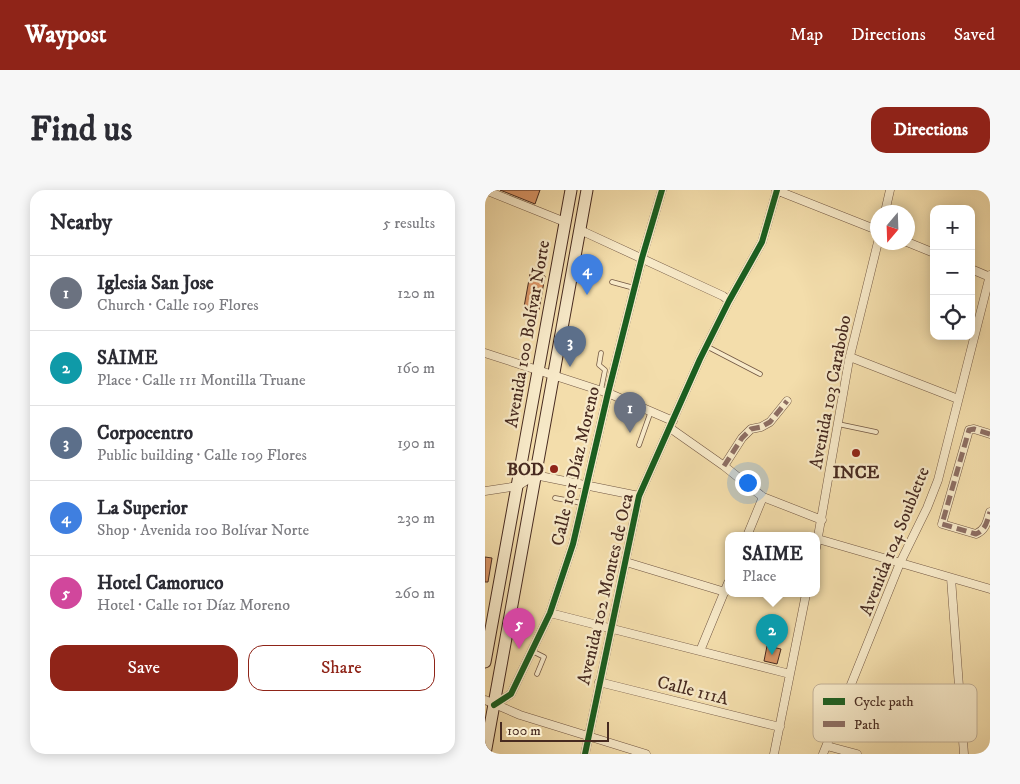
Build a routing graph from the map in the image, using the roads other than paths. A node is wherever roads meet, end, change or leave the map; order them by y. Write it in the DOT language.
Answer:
graph roads {
  1 [pos="485,190"];
  2 [pos="571,190"];
  3 [pos="587,190"];
  4 [pos="661,190"];
  5 [pos="777,190"];
  6 [pos="891,190"];
  7 [pos="887,205"];
  8 [pos="565,222"];
  9 [pos="870,227"];
  10 [pos="580,230"];
  11 [pos="915,245"];
  12 [pos="877,250"];
  13 [pos="930,251"];
  14 [pos="642,258"];
  15 [pos="975,270"];
  16 [pos="990,276"];
  17 [pos="612,282"];
  18 [pos="634,288"];
  19 [pos="729,301"];
  20 [pos="706,346"];
  21 [pos="485,353"];
  22 [pos="601,353"];
  23 [pos="850,357"];
  24 [pos="538,370"];
  25 [pos="760,374"];
  26 [pos="553,376"];
  27 [pos="604,392"];
  28 [pos="958,399"];
  29 [pos="787,402"];
  30 [pos="651,411"];
  31 [pos="838,424"];
  32 [pos="671,425"];
  33 [pos="876,432"];
  34 [pos="990,434"];
  35 [pos="639,444"];
  36 [pos="724,466"];
  37 [pos="535,475"];
  38 [pos="586,485"];
  39 [pos="518,486"];
  40 [pos="485,491"];
  41 [pos="639,496"];
  42 [pos="763,497"];
  43 [pos="555,498"];
  44 [pos="582,503"];
  45 [pos="990,512"];
  46 [pos="822,520"];
  47 [pos="749,532"];
  48 [pos="819,532"];
  49 [pos="820,540"];
  50 [pos="626,562"];
  51 [pos="900,563"];
  52 [pos="951,578"];
  53 [pos="990,589"];
  54 [pos="725,592"];
  55 [pos="805,597"];
  56 [pos="550,613"];
  57 [pos="612,629"];
  58 [pos="532,651"];
  59 [pos="699,651"];
  60 [pos="485,662"];
  61 [pos="537,674"];
  62 [pos="790,674"];
  63 [pos="599,682"];
  64 [pos="852,684"];
  65 [pos="959,684"];
  66 [pos="489,703"];
  67 [pos="780,727"];
  68 [pos="588,737"];
  69 [pos="829,742"];
  70 [pos="827,746"];
  71 [pos="485,754"];
  72 [pos="585,754"];
  73 [pos="646,754"];
  74 [pos="775,754"];
  75 [pos="823,754"];
  76 [pos="857,754"];
  1 -- 8 [label="street"];
  2 -- 8 [label="main road, Avenida 100 Bolívar Norte"];
  3 -- 10 [label="main road, Avenida 100 Bolívar Norte"];
  4 -- 14 [label="street, Calle 101 Díaz Moreno"];
  5 -- 9 [label="street"];
  5 -- 19 [label="street, Avenida 102 Montes de Oca"];
  6 -- 7 [label="street"];
  8 -- 24 [label="main road, Avenida 100 Bolívar Norte"];
  10 -- 14 [label="street"];
  10 -- 26 [label="main road, Avenida 100 Bolívar Norte"];
  11 -- 13 [label="street"];
  12 -- 23 [label="street, Avenida 103 Carabobo"];
  14 -- 18 [label="street, Calle 101 Díaz Moreno"];
  14 -- 19 [label="street"];
  15 -- 16 [label="street"];
  16 -- 28 [label="street, Avenida 104 Soublette"];
  17 -- 18 [label="lane"];
  18 -- 27 [label="street, Calle 101 Díaz Moreno"];
  19 -- 20 [label="street, Avenida 102 Montes de Oca"];
  20 -- 25 [label="lane"];
  20 -- 32 [label="street, Avenida 102 Montes de Oca"];
  21 -- 24 [label="street"];
  22 -- 27 [label="lane"];
  23 -- 28 [label="street"];
  23 -- 31 [label="street, Avenida 103 Carabobo"];
  24 -- 26 [label="street"];
  24 -- 39 [label="main road, Avenida 100 Bolívar Norte"];
  26 -- 27 [label="street"];
  26 -- 37 [label="main road, Avenida 100 Bolívar Norte"];
  27 -- 30 [label="street"];
  27 -- 38 [label="street, Calle 101 Díaz Moreno"];
  28 -- 51 [label="street, Avenida 104 Soublette"];
  29 -- 36 [label="street"];
  30 -- 32 [label="street"];
  30 -- 35 [label="lane"];
  31 -- 33 [label="lane"];
  31 -- 46 [label="street, Avenida 103 Carabobo"];
  32 -- 36 [label="street"];
  32 -- 41 [label="street, Avenida 102 Montes de Oca"];
  34 -- 45 [label="street"];
  36 -- 42 [label="street"];
  37 -- 38 [label="street"];
  37 -- 39 [label="street"];
  37 -- 66 [label="main road, Avenida 100 Bolívar Norte"];
  38 -- 41 [label="street"];
  38 -- 44 [label="street, Calle 101 Díaz Moreno"];
  39 -- 40 [label="street"];
  39 -- 60 [label="main road, Avenida 100 Bolívar Norte"];
  41 -- 50 [label="street, Avenida 102 Montes de Oca"];
  42 -- 46 [label="street"];
  42 -- 47 [label="street"];
  43 -- 44 [label="lane"];
  44 -- 56 [label="street, Calle 101 Díaz Moreno"];
  46 -- 48 [label="street, Avenida 103 Carabobo"];
  49 -- 51 [label="street"];
  50 -- 54 [label="street"];
  50 -- 57 [label="street, Avenida 102 Montes de Oca"];
  51 -- 52 [label="street"];
  51 -- 64 [label="street, Avenida 104 Soublette"];
  52 -- 53 [label="street"];
  52 -- 65 [label="street"];
  54 -- 59 [label="street"];
  55 -- 62 [label="street"];
  56 -- 57 [label="street"];
  56 -- 58 [label="street, Calle 101 Díaz Moreno"];
  57 -- 59 [label="street"];
  57 -- 63 [label="street, Avenida 102 Montes de Oca"];
  58 -- 61 [label="lane"];
  58 -- 66 [label="street, Calle 101 Díaz Moreno"];
  59 -- 62 [label="street"];
  62 -- 67 [label="street"];
  63 -- 67 [label="street, Calle 111A"];
  63 -- 68 [label="street, Avenida 102 Montes de Oca"];
  66 -- 68 [label="street"];
  66 -- 71 [label="main road, Avenida 100 Bolívar Norte"];
  67 -- 74 [label="street"];
  68 -- 72 [label="street, Avenida 102 Montes de Oca"];
  68 -- 73 [label="street"];
  69 -- 70 [label="street, Avenida 104 Soublette"];
  70 -- 75 [label="street, Avenida 104 Soublette"];
  70 -- 76 [label="street"];
}
